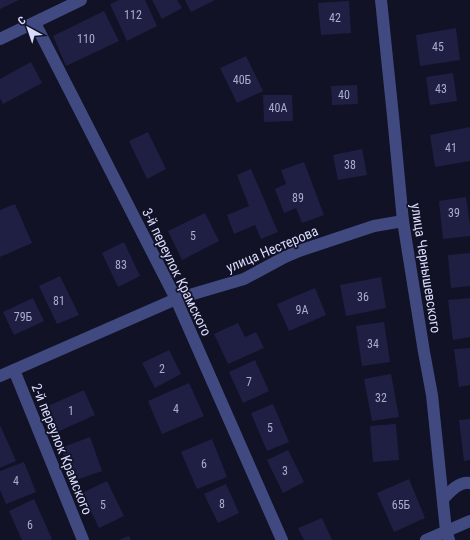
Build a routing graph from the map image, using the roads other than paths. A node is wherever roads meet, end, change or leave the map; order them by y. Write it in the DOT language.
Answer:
graph roads {
  1 [pos="81,0"];
  2 [pos="380,0"];
  3 [pos="35,23"];
  4 [pos="0,39"];
  5 [pos="403,222"];
  6 [pos="176,299"];
  7 [pos="14,370"];
  8 [pos="0,376"];
  9 [pos="470,483"];
  10 [pos="443,499"];
  11 [pos="470,521"];
  12 [pos="447,536"];
  13 [pos="83,540"];
  14 [pos="282,540"];
  15 [pos="426,540"];
  1 -- 3 [label="street"];
  2 -- 5 [label="street, улица Чернышевского"];
  3 -- 4 [label="street"];
  3 -- 6 [label="street, 3-й переулок Крамского"];
  5 -- 6 [label="street, улица Нестерова"];
  5 -- 10 [label="street, улица Чернышевского"];
  6 -- 7 [label="street, улица Нестерова"];
  6 -- 14 [label="street, 3-й переулок Крамского"];
  7 -- 8 [label="street, улица Нестерова"];
  7 -- 13 [label="street, 2-й переулок Крамского"];
  9 -- 10 [label="street"];
  10 -- 12 [label="street, улица Чернышевского"];
  11 -- 12 [label="street"];
  12 -- 15 [label="street"];
}
